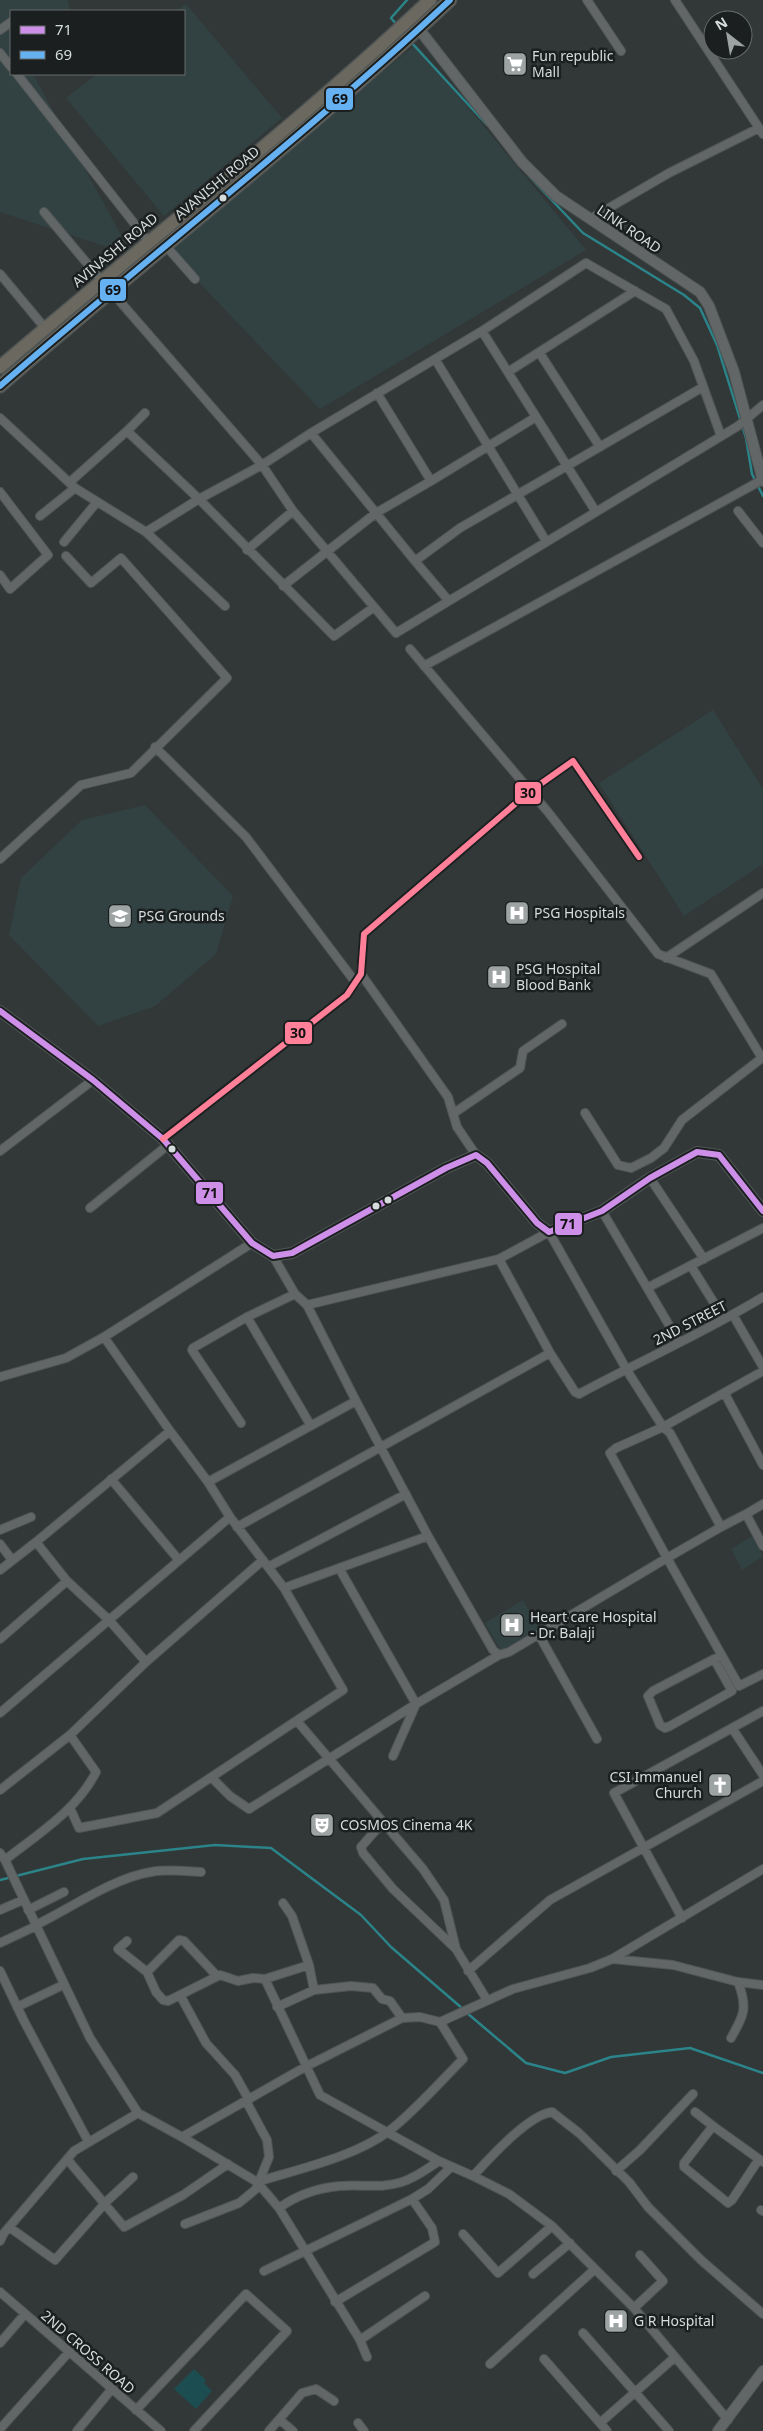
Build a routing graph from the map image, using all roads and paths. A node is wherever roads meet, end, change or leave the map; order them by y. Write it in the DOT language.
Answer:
graph roads {
  1 [pos="430,0"];
  2 [pos="450,0"];
  3 [pos="587,0"];
  4 [pos="675,0"];
  5 [pos="418,30"];
  6 [pos="621,51"];
  7 [pos="0,53"];
  8 [pos="10,66"];
  9 [pos="18,75"];
  10 [pos="761,131"];
  11 [pos="44,212"];
  12 [pos="590,220"];
  13 [pos="148,241"];
  14 [pos="165,245"];
  15 [pos="0,274"];
  16 [pos="195,279"];
  17 [pos="101,280"];
  18 [pos="110,290"];
  19 [pos="635,291"];
  20 [pos="45,328"];
  21 [pos="482,332"];
  22 [pos="539,352"];
  23 [pos="435,359"];
  24 [pos="0,367"];
  25 [pos="508,372"];
  26 [pos="0,386"];
  27 [pos="703,387"];
  28 [pos="377,393"];
  29 [pos="763,405"];
  30 [pos="146,413"];
  31 [pos="536,417"];
  32 [pos="0,418"];
  33 [pos="743,423"];
  34 [pos="126,431"];
  35 [pos="311,433"];
  36 [pos="721,436"];
  37 [pos="488,446"];
  38 [pos="600,447"];
  39 [pos="262,465"];
  40 [pos="567,466"];
  41 [pos="431,481"];
  42 [pos="760,482"];
  43 [pos="72,485"];
  44 [pos="0,492"];
  45 [pos="517,494"];
  46 [pos="199,499"];
  47 [pos="97,502"];
  48 [pos="293,511"];
  49 [pos="738,511"];
  50 [pos="596,512"];
  51 [pos="376,513"];
  52 [pos="40,516"];
  53 [pos="146,532"];
  54 [pos="546,541"];
  55 [pos="64,542"];
  56 [pos="763,543"];
  57 [pos="247,550"];
  58 [pos="327,551"];
  59 [pos="66,556"];
  60 [pos="415,561"];
  61 [pos="0,575"];
  62 [pos="284,586"];
  63 [pos="448,600"];
  64 [pos="225,606"];
  65 [pos="374,607"];
  66 [pos="410,650"];
  67 [pos="424,666"];
  68 [pos="155,747"];
  69 [pos="530,792"];
  70 [pos="639,856"];
  71 [pos="0,859"];
  72 [pos="763,893"];
  73 [pos="666,958"];
  74 [pos="361,974"];
  75 [pos="356,983"];
  76 [pos="0,1011"];
  77 [pos="562,1024"];
  78 [pos="93,1080"];
  79 [pos="454,1113"];
  80 [pos="584,1113"];
  81 [pos="165,1142"];
  82 [pos="0,1151"];
  83 [pos="476,1155"];
  84 [pos="650,1178"];
  85 [pos="90,1208"];
  86 [pos="602,1211"];
  87 [pos="763,1211"];
  88 [pos="763,1228"];
  89 [pos="549,1232"];
  90 [pos="252,1243"];
  91 [pos="274,1256"];
  92 [pos="499,1259"];
  93 [pos="704,1259"];
  94 [pos="691,1266"];
  95 [pos="647,1288"];
  96 [pos="295,1294"];
  97 [pos="763,1297"];
  98 [pos="307,1305"];
  99 [pos="733,1315"];
  100 [pos="247,1317"];
  101 [pos="724,1319"];
  102 [pos="104,1337"];
  103 [pos="679,1342"];
  104 [pos="550,1353"];
  105 [pos="763,1367"];
  106 [pos="626,1368"];
  107 [pos="763,1371"];
  108 [pos="0,1376"];
  109 [pos="725,1394"];
  110 [pos="356,1401"];
  111 [pos="241,1423"];
  112 [pos="311,1426"];
  113 [pos="663,1427"];
  114 [pos="170,1431"];
  115 [pos="381,1447"];
  116 [pos="763,1465"];
  117 [pos="111,1479"];
  118 [pos="208,1482"];
  119 [pos="406,1494"];
  120 [pos="763,1504"];
  121 [pos="746,1514"];
  122 [pos="31,1517"];
  123 [pos="230,1517"];
  124 [pos="237,1527"];
  125 [pos="721,1527"];
  126 [pos="0,1530"];
  127 [pos="428,1536"];
  128 [pos="36,1542"];
  129 [pos="0,1544"];
  130 [pos="763,1546"];
  131 [pos="668,1558"];
  132 [pos="12,1560"];
  133 [pos="178,1560"];
  134 [pos="263,1560"];
  135 [pos="268,1567"];
  136 [pos="339,1568"];
  137 [pos="0,1570"];
  138 [pos="68,1581"];
  139 [pos="284,1588"];
  140 [pos="109,1620"];
  141 [pos="539,1635"];
  142 [pos="0,1639"];
  143 [pos="499,1655"];
  144 [pos="718,1658"];
  145 [pos="146,1662"];
  146 [pos="763,1674"];
  147 [pos="416,1704"];
  148 [pos="763,1711"];
  149 [pos="0,1713"];
  150 [pos="297,1721"];
  151 [pos="732,1728"];
  152 [pos="70,1735"];
  153 [pos="598,1739"];
  154 [pos="393,1756"];
  155 [pos="329,1758"];
  156 [pos="763,1775"];
  157 [pos="212,1778"];
  158 [pos="763,1781"];
  159 [pos="0,1790"];
  160 [pos="70,1808"];
  161 [pos="383,1822"];
  162 [pos="644,1846"];
  163 [pos="3,1856"];
  164 [pos="763,1868"];
  165 [pos="201,1872"];
  166 [pos="64,1892"];
  167 [pos="23,1900"];
  168 [pos="283,1904"];
  169 [pos="0,1910"];
  170 [pos="28,1910"];
  171 [pos="682,1918"];
  172 [pos="36,1925"];
  173 [pos="127,1941"];
  174 [pos="0,1943"];
  175 [pos="456,1949"];
  176 [pos="612,1959"];
  177 [pos="309,1965"];
  178 [pos="0,1971"];
  179 [pos="468,1971"];
  180 [pos="148,1972"];
  181 [pos="217,1976"];
  182 [pos="265,1979"];
  183 [pos="738,1982"];
  184 [pos="63,1985"];
  185 [pos="763,1985"];
  186 [pos="314,1990"];
  187 [pos="180,1995"];
  188 [pos="487,2000"];
  189 [pos="17,2007"];
  190 [pos="277,2007"];
  191 [pos="402,2018"];
  192 [pos="440,2022"];
  193 [pos="730,2038"];
  194 [pos="305,2067"];
  195 [pos="693,2094"];
  196 [pos="248,2101"];
  197 [pos="696,2112"];
  198 [pos="138,2113"];
  199 [pos="713,2126"];
  200 [pos="388,2132"];
  201 [pos="182,2137"];
  202 [pos="88,2141"];
  203 [pos="67,2159"];
  204 [pos="761,2160"];
  205 [pos="439,2161"];
  206 [pos="228,2164"];
  207 [pos="451,2167"];
  208 [pos="616,2171"];
  209 [pos="473,2176"];
  210 [pos="133,2177"];
  211 [pos="257,2182"];
  212 [pos="412,2199"];
  213 [pos="106,2202"];
  214 [pos="279,2208"];
  215 [pos="185,2224"];
  216 [pos="552,2226"];
  217 [pos="9,2227"];
  218 [pos="463,2234"];
  219 [pos="0,2241"];
  220 [pos="570,2243"];
  221 [pos="304,2251"];
  222 [pos="640,2255"];
  223 [pos="595,2268"];
  224 [pos="264,2271"];
  225 [pos="533,2274"];
  226 [pos="0,2292"];
  227 [pos="425,2296"];
  228 [pos="335,2302"];
  229 [pos="634,2308"];
  230 [pos="24,2314"];
  231 [pos="763,2314"];
  232 [pos="583,2333"];
  233 [pos="360,2340"];
  234 [pos="0,2343"];
  235 [pos="69,2352"];
  236 [pos="367,2357"];
  237 [pos="674,2358"];
  238 [pos="544,2359"];
  239 [pos="490,2364"];
  240 [pos="763,2371"];
  241 [pos="112,2390"];
  242 [pos="635,2392"];
  243 [pos="334,2401"];
  244 [pos="136,2410"];
  245 [pos="280,2420"];
  246 [pos="728,2420"];
  247 [pos="358,2423"];
  248 [pos="600,2423"];
  249 [pos="0,2429"];
  250 [pos="77,2431"];
  251 [pos="161,2431"];
  252 [pos="194,2431"];
  253 [pos="269,2431"];
  254 [pos="293,2431"];
  255 [pos="364,2431"];
  256 [pos="607,2431"];
  257 [pos="669,2431"];
  258 [pos="718,2431"];
  259 [pos="733,2431"];
  1 -- 13 [label="main road, AVINASHI ROAD"];
  2 -- 5 [label="main road, AVANISHI ROAD"];
  3 -- 6 [label="street"];
  4 -- 10 [label="street"];
  5 -- 12 [label="street, LINK ROAD"];
  5 -- 14 [label="main road, AVANISHI ROAD"];
  7 -- 8 [label="street"];
  9 -- 13 [label="street"];
  10 -- 12 [label="street"];
  11 -- 17 [label="street"];
  12 -- 33 [label="street, LINK ROAD"];
  13 -- 17 [label="main road, AVINASHI ROAD"];
  14 -- 16 [label="street"];
  14 -- 18 [label="main road, AVANISHI ROAD"];
  15 -- 20 [label="street"];
  17 -- 20 [label="main road, AVINASHI ROAD"];
  18 -- 26 [label="main road, AVANISHI ROAD"];
  18 -- 39 [label="street"];
  19 -- 21 [label="street"];
  19 -- 22 [label="street"];
  19 -- 27 [label="street"];
  20 -- 24 [label="main road, AVINASHI ROAD"];
  21 -- 23 [label="street"];
  21 -- 25 [label="street"];
  22 -- 25 [label="street"];
  22 -- 38 [label="street"];
  23 -- 28 [label="street"];
  23 -- 37 [label="street"];
  25 -- 31 [label="street"];
  27 -- 36 [label="street"];
  27 -- 38 [label="street"];
  28 -- 35 [label="street"];
  28 -- 41 [label="street"];
  29 -- 33 [label="street"];
  30 -- 34 [label="street"];
  31 -- 37 [label="street"];
  31 -- 40 [label="street"];
  32 -- 43 [label="street"];
  33 -- 36 [label="street"];
  33 -- 42 [label="street, LINK ROAD"];
  34 -- 43 [label="street"];
  34 -- 46 [label="street"];
  35 -- 39 [label="street"];
  35 -- 51 [label="street"];
  36 -- 50 [label="street"];
  37 -- 41 [label="street"];
  37 -- 45 [label="street"];
  38 -- 40 [label="street"];
  39 -- 46 [label="street"];
  39 -- 48 [label="street"];
  40 -- 45 [label="street"];
  40 -- 50 [label="street"];
  41 -- 51 [label="street"];
  42 -- 67 [label="street"];
  43 -- 47 [label="street"];
  43 -- 52 [label="street"];
  44 -- 61 [label="street"];
  45 -- 54 [label="street"];
  45 -- 60 [label="street"];
  46 -- 53 [label="street"];
  46 -- 57 [label="street"];
  47 -- 53 [label="street"];
  47 -- 55 [label="street"];
  48 -- 57 [label="street"];
  48 -- 58 [label="street"];
  49 -- 56 [label="street"];
  50 -- 54 [label="street"];
  51 -- 58 [label="street"];
  51 -- 60 [label="street"];
  53 -- 64 [label="street"];
  54 -- 63 [label="street"];
  57 -- 62 [label="street"];
  58 -- 62 [label="street"];
  58 -- 65 [label="street"];
  59 -- 68 [label="street"];
  60 -- 63 [label="street"];
  62 -- 65 [label="street"];
  63 -- 65 [label="street"];
  66 -- 67 [label="street"];
  67 -- 69 [label="street"];
  68 -- 71 [label="street"];
  68 -- 75 [label="street"];
  69 -- 70 [label="street"];
  69 -- 73 [label="street"];
  69 -- 74 [label="street"];
  72 -- 73 [label="street"];
  73 -- 80 [label="street"];
  74 -- 75 [label="street"];
  74 -- 79 [label="street"];
  75 -- 81 [label="street"];
  76 -- 78 [label="street"];
  77 -- 79 [label="street"];
  78 -- 81 [label="street"];
  78 -- 82 [label="street"];
  79 -- 83 [label="street"];
  81 -- 85 [label="street"];
  81 -- 90 [label="street"];
  83 -- 89 [label="street"];
  83 -- 91 [label="street"];
  84 -- 86 [label="street"];
  84 -- 87 [label="street"];
  84 -- 93 [label="street"];
  86 -- 89 [label="street"];
  86 -- 95 [label="street"];
  88 -- 93 [label="street"];
  89 -- 92 [label="street"];
  89 -- 106 [label="street"];
  90 -- 91 [label="street"];
  90 -- 102 [label="street"];
  91 -- 96 [label="street"];
  92 -- 98 [label="street"];
  92 -- 104 [label="street"];
  93 -- 94 [label="street"];
  94 -- 95 [label="street"];
  94 -- 101 [label="street"];
  95 -- 103 [label="street"];
  96 -- 98 [label="street"];
  96 -- 100 [label="street"];
  97 -- 99 [label="street, 2ND STREET"];
  98 -- 110 [label="street"];
  99 -- 101 [label="street, 2ND STREET"];
  99 -- 105 [label="street"];
  100 -- 111 [label="street"];
  100 -- 112 [label="street"];
  101 -- 103 [label="street, 2ND STREET"];
  102 -- 108 [label="street"];
  102 -- 114 [label="street"];
  103 -- 106 [label="street, 2ND STREET"];
  104 -- 106 [label="street, 2ND STREET"];
  104 -- 115 [label="street"];
  106 -- 113 [label="street"];
  107 -- 109 [label="street"];
  109 -- 113 [label="street"];
  109 -- 116 [label="street"];
  110 -- 112 [label="street"];
  110 -- 115 [label="street"];
  112 -- 118 [label="street"];
  113 -- 125 [label="street"];
  113 -- 131 [label="street"];
  114 -- 117 [label="street"];
  114 -- 118 [label="street"];
  115 -- 119 [label="street"];
  115 -- 124 [label="street"];
  117 -- 128 [label="street"];
  117 -- 133 [label="street"];
  118 -- 123 [label="street"];
  119 -- 127 [label="street"];
  119 -- 135 [label="street"];
  120 -- 121 [label="street"];
  121 -- 125 [label="street"];
  121 -- 130 [label="street"];
  122 -- 126 [label="street"];
  123 -- 124 [label="street"];
  123 -- 133 [label="street"];
  124 -- 134 [label="street"];
  125 -- 131 [label="street"];
  127 -- 136 [label="street"];
  127 -- 143 [label="street"];
  128 -- 132 [label="street"];
  128 -- 138 [label="street"];
  129 -- 132 [label="street"];
  131 -- 141 [label="street"];
  131 -- 144 [label="street"];
  132 -- 137 [label="street"];
  133 -- 140 [label="street"];
  134 -- 135 [label="street"];
  134 -- 145 [label="street"];
  135 -- 139 [label="street"];
  136 -- 139 [label="street"];
  136 -- 147 [label="street"];
  138 -- 140 [label="street"];
  138 -- 142 [label="street"];
  139 -- 150 [label="street"];
  140 -- 145 [label="street"];
  140 -- 149 [label="street"];
  141 -- 143 [label="street"];
  141 -- 153 [label="street"];
  143 -- 147 [label="street"];
  144 -- 144 [label="street"];
  144 -- 146 [label="street"];
  145 -- 152 [label="street"];
  147 -- 154 [label="street"];
  147 -- 155 [label="street"];
  148 -- 151 [label="street"];
  150 -- 155 [label="street"];
  150 -- 157 [label="street"];
  151 -- 156 [label="street"];
  151 -- 162 [label="street"];
  152 -- 159 [label="street"];
  152 -- 160 [label="street"];
  155 -- 157 [label="street"];
  155 -- 161 [label="street"];
  157 -- 160 [label="street"];
  158 -- 162 [label="street"];
  160 -- 163 [label="street"];
  161 -- 175 [label="street"];
  161 -- 175 [label="street"];
  162 -- 171 [label="street"];
  162 -- 179 [label="street"];
  163 -- 167 [label="street"];
  164 -- 171 [label="street"];
  165 -- 172 [label="street"];
  166 -- 170 [label="street"];
  167 -- 169 [label="street"];
  167 -- 170 [label="street"];
  168 -- 177 [label="street"];
  170 -- 172 [label="street"];
  171 -- 176 [label="street"];
  172 -- 174 [label="street"];
  172 -- 184 [label="street"];
  173 -- 180 [label="street"];
  175 -- 179 [label="street"];
  176 -- 183 [label="street"];
  176 -- 188 [label="street"];
  177 -- 182 [label="street"];
  177 -- 186 [label="street"];
  178 -- 189 [label="street"];
  179 -- 188 [label="street"];
  180 -- 181 [label="street"];
  180 -- 187 [label="street"];
  181 -- 182 [label="street"];
  181 -- 187 [label="street"];
  182 -- 190 [label="street"];
  183 -- 185 [label="street"];
  183 -- 193 [label="street"];
  184 -- 189 [label="street"];
  184 -- 198 [label="street"];
  186 -- 190 [label="street"];
  186 -- 191 [label="street"];
  187 -- 196 [label="street"];
  188 -- 192 [label="street"];
  189 -- 202 [label="street"];
  190 -- 194 [label="street"];
  191 -- 192 [label="street"];
  191 -- 194 [label="street"];
  192 -- 200 [label="street"];
  194 -- 196 [label="street"];
  194 -- 200 [label="street"];
  195 -- 208 [label="street"];
  196 -- 201 [label="street"];
  196 -- 211 [label="street"];
  197 -- 199 [label="street"];
  198 -- 201 [label="street"];
  198 -- 202 [label="street"];
  199 -- 204 [label="street"];
  199 -- 204 [label="street"];
  200 -- 205 [label="street"];
  200 -- 211 [label="street"];
  201 -- 206 [label="street"];
  202 -- 203 [label="street"];
  203 -- 213 [label="street"];
  203 -- 217 [label="street"];
  205 -- 207 [label="street"];
  205 -- 214 [label="street"];
  206 -- 211 [label="street"];
  206 -- 213 [label="street"];
  207 -- 209 [label="street"];
  207 -- 212 [label="street"];
  208 -- 209 [label="street"];
  208 -- 231 [label="street"];
  209 -- 216 [label="street"];
  210 -- 213 [label="street"];
  211 -- 214 [label="street"];
  211 -- 215 [label="street"];
  212 -- 221 [label="street"];
  212 -- 228 [label="street"];
  213 -- 217 [label="street"];
  214 -- 221 [label="street"];
  216 -- 218 [label="street"];
  216 -- 220 [label="street"];
  217 -- 219 [label="street"];
  220 -- 223 [label="street"];
  220 -- 225 [label="street"];
  221 -- 224 [label="street"];
  221 -- 228 [label="street"];
  222 -- 229 [label="street"];
  223 -- 229 [label="street"];
  223 -- 239 [label="street"];
  226 -- 230 [label="street, 2ND CROSS ROAD"];
  227 -- 233 [label="street"];
  228 -- 233 [label="street"];
  229 -- 237 [label="street"];
  230 -- 234 [label="street"];
  230 -- 235 [label="street, 2ND CROSS ROAD"];
  232 -- 242 [label="street"];
  233 -- 236 [label="street"];
  235 -- 241 [label="street, 2ND CROSS ROAD"];
  235 -- 249 [label="street"];
  237 -- 242 [label="street"];
  237 -- 246 [label="street"];
  238 -- 248 [label="street"];
  240 -- 246 [label="street"];
  241 -- 244 [label="street, 2ND CROSS ROAD"];
  241 -- 250 [label="street"];
  242 -- 248 [label="street"];
  242 -- 257 [label="street"];
  243 -- 245 [label="street"];
  244 -- 251 [label="street, 2ND CROSS ROAD"];
  244 -- 252 [label="street"];
  245 -- 253 [label="street"];
  245 -- 254 [label="street"];
  246 -- 258 [label="street"];
  246 -- 259 [label="street"];
  247 -- 255 [label="street"];
  248 -- 256 [label="street"];
}
